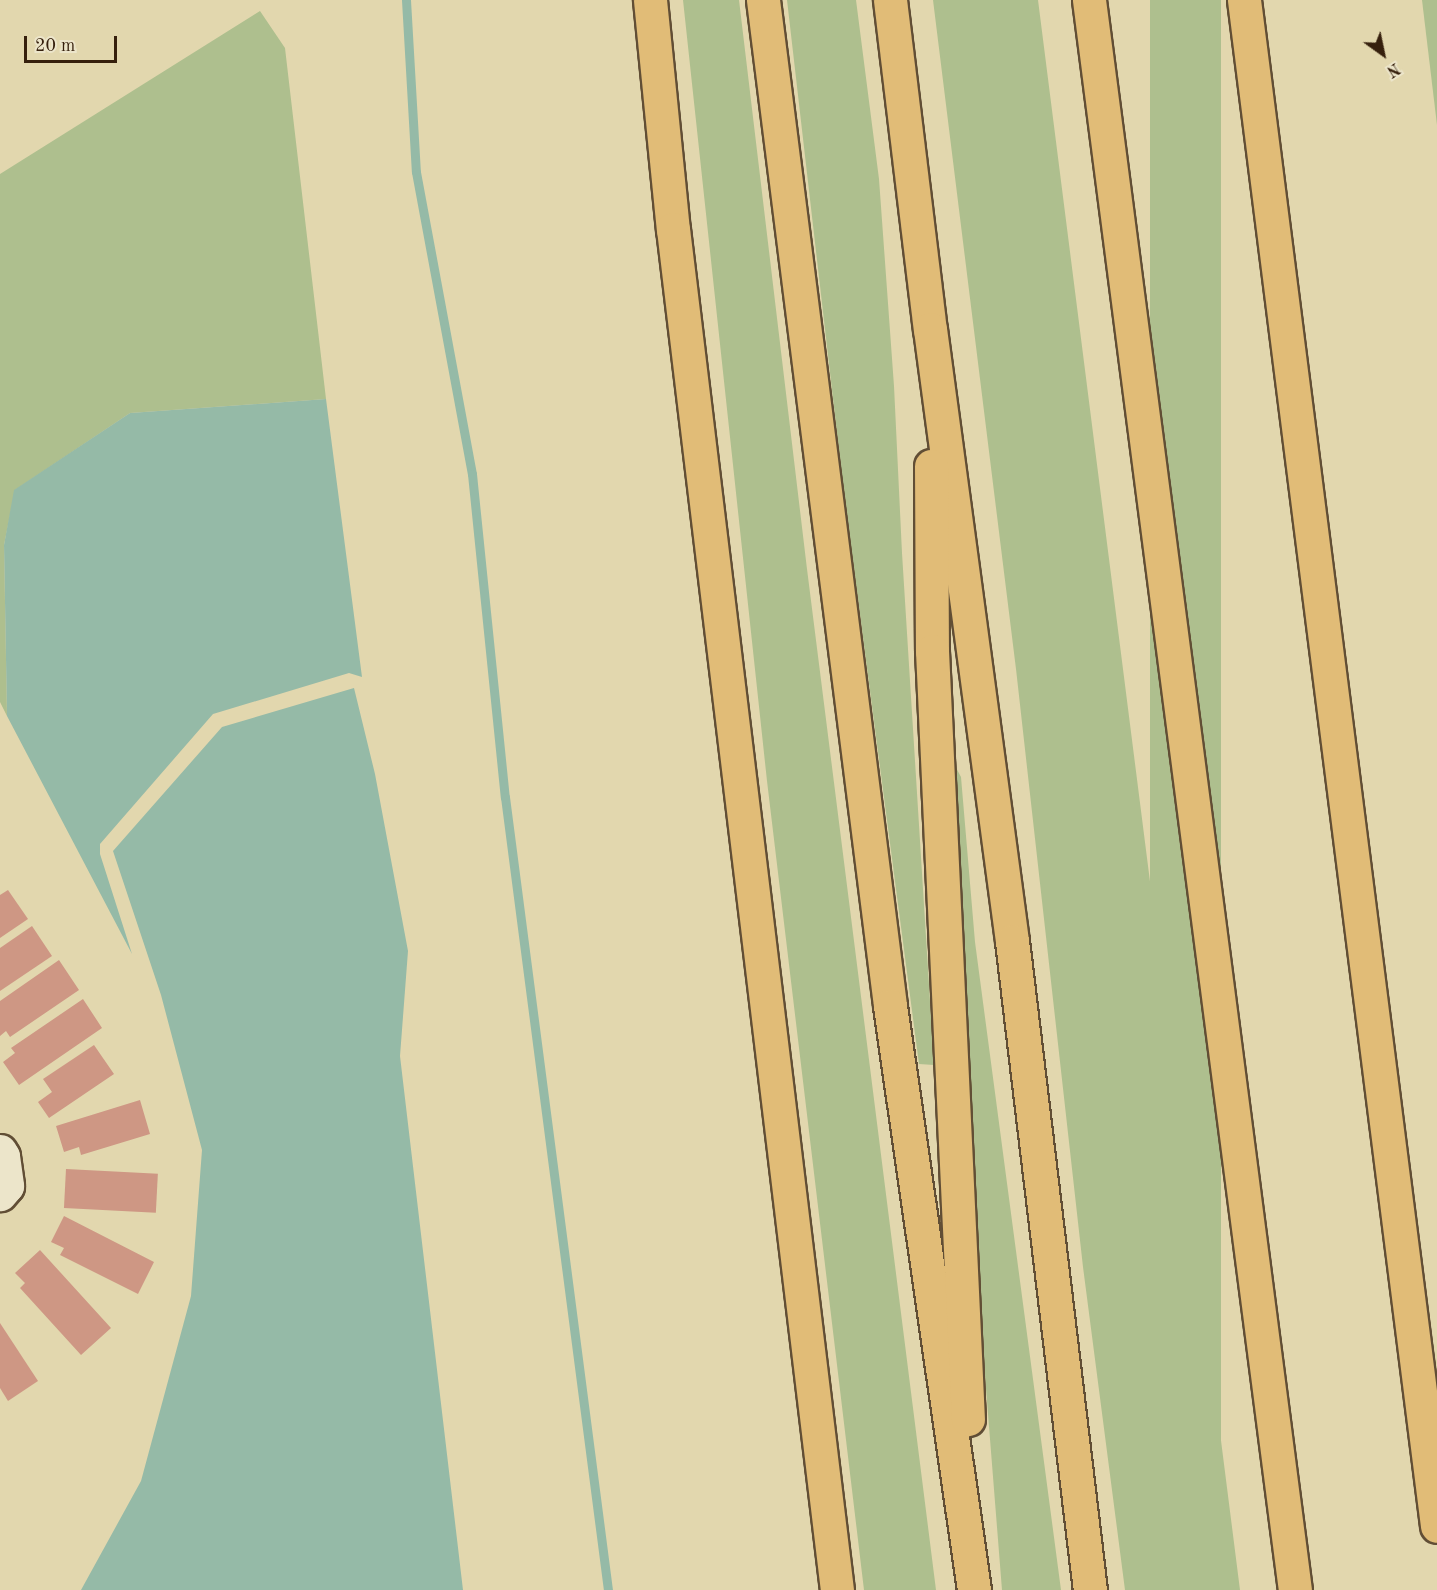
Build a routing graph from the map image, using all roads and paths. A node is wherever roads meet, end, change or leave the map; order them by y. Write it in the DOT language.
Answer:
graph roads {
  1 [pos="650,0"];
  2 [pos="763,0"];
  3 [pos="890,0"];
  4 [pos="1089,0"];
  5 [pos="1244,0"];
  6 [pos="930,330"];
  7 [pos="0,1151"];
  8 [pos="0,1194"];
  9 [pos="1437,1526"];
  10 [pos="837,1590"];
  11 [pos="975,1590"];
  12 [pos="1090,1590"];
  13 [pos="1295,1590"];
  1 -- 10 [label="highway"];
  2 -- 11 [label="highway"];
  3 -- 6 [label="highway"];
  4 -- 13 [label="highway"];
  5 -- 9 [label="highway"];
  6 -- 11 [label="highway"];
  6 -- 12 [label="highway"];
  7 -- 8 [label="street"];
}
